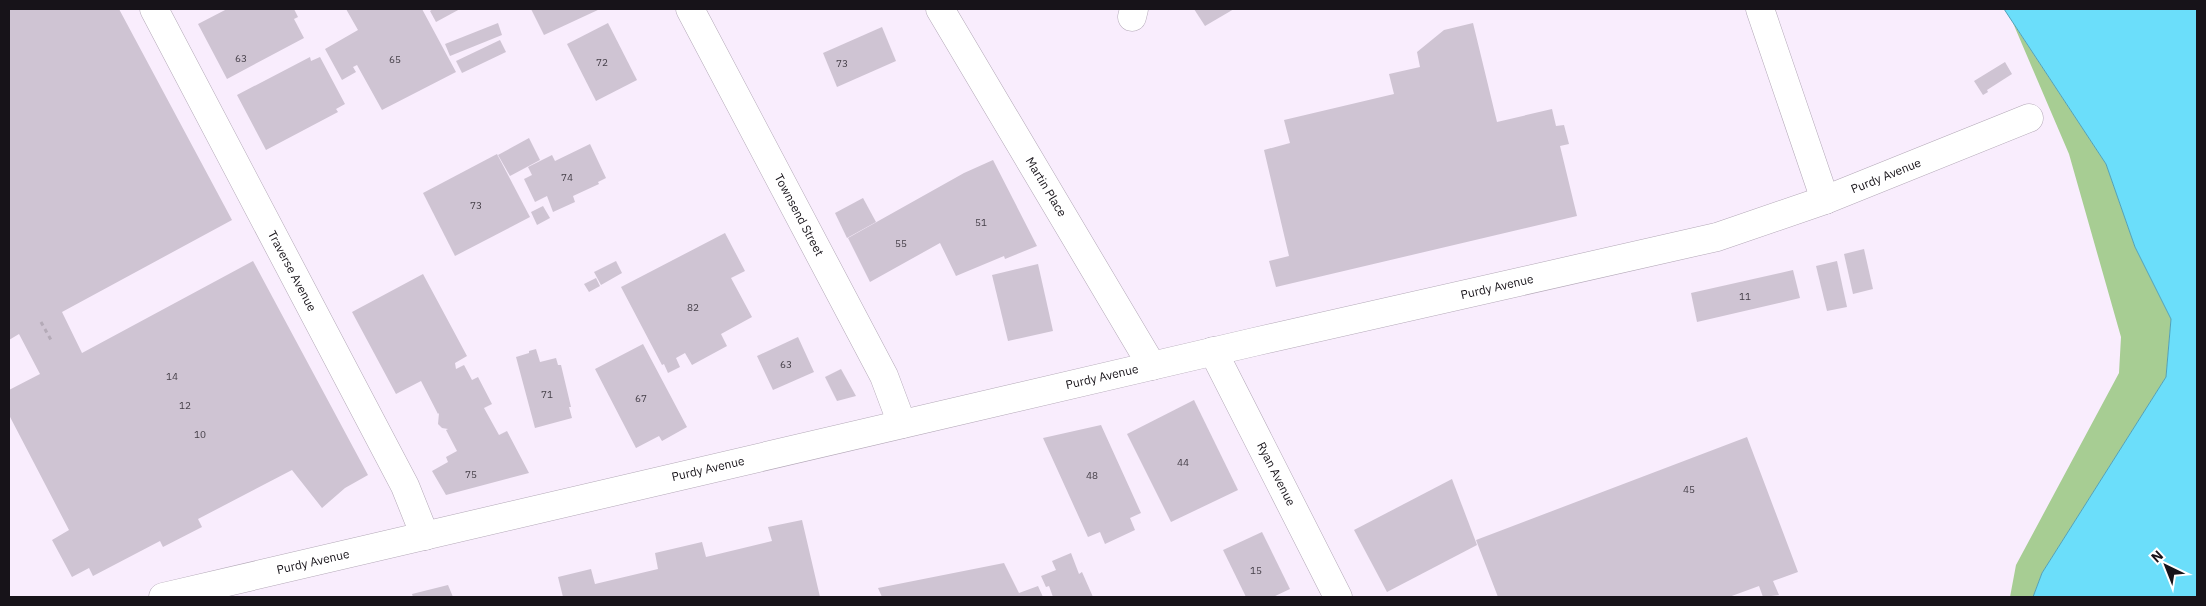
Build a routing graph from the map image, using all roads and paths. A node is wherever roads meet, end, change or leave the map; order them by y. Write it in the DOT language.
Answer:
graph roads {
  1 [pos="154,9"];
  2 [pos="690,9"];
  3 [pos="940,9"];
  4 [pos="1760,9"];
  5 [pos="2029,118"];
  6 [pos="1825,200"];
  7 [pos="41,322"];
  8 [pos="51,340"];
  9 [pos="1213,352"];
  10 [pos="1152,366"];
  11 [pos="902,424"];
  12 [pos="425,536"];
  13 [pos="163,597"];
  14 [pos="1338,597"];
  1 -- 12 [label="street, Traverse Avenue"];
  2 -- 11 [label="street, Townsend Street"];
  3 -- 10 [label="street, Martin Place"];
  4 -- 6 [label="street"];
  5 -- 6 [label="street, Purdy Avenue"];
  6 -- 9 [label="street, Purdy Avenue"];
  7 -- 8 [label="path"];
  9 -- 10 [label="street, Purdy Avenue"];
  9 -- 14 [label="street, Ryan Avenue"];
  10 -- 11 [label="street, Purdy Avenue"];
  11 -- 12 [label="street, Purdy Avenue"];
  12 -- 13 [label="street, Purdy Avenue"];
}
